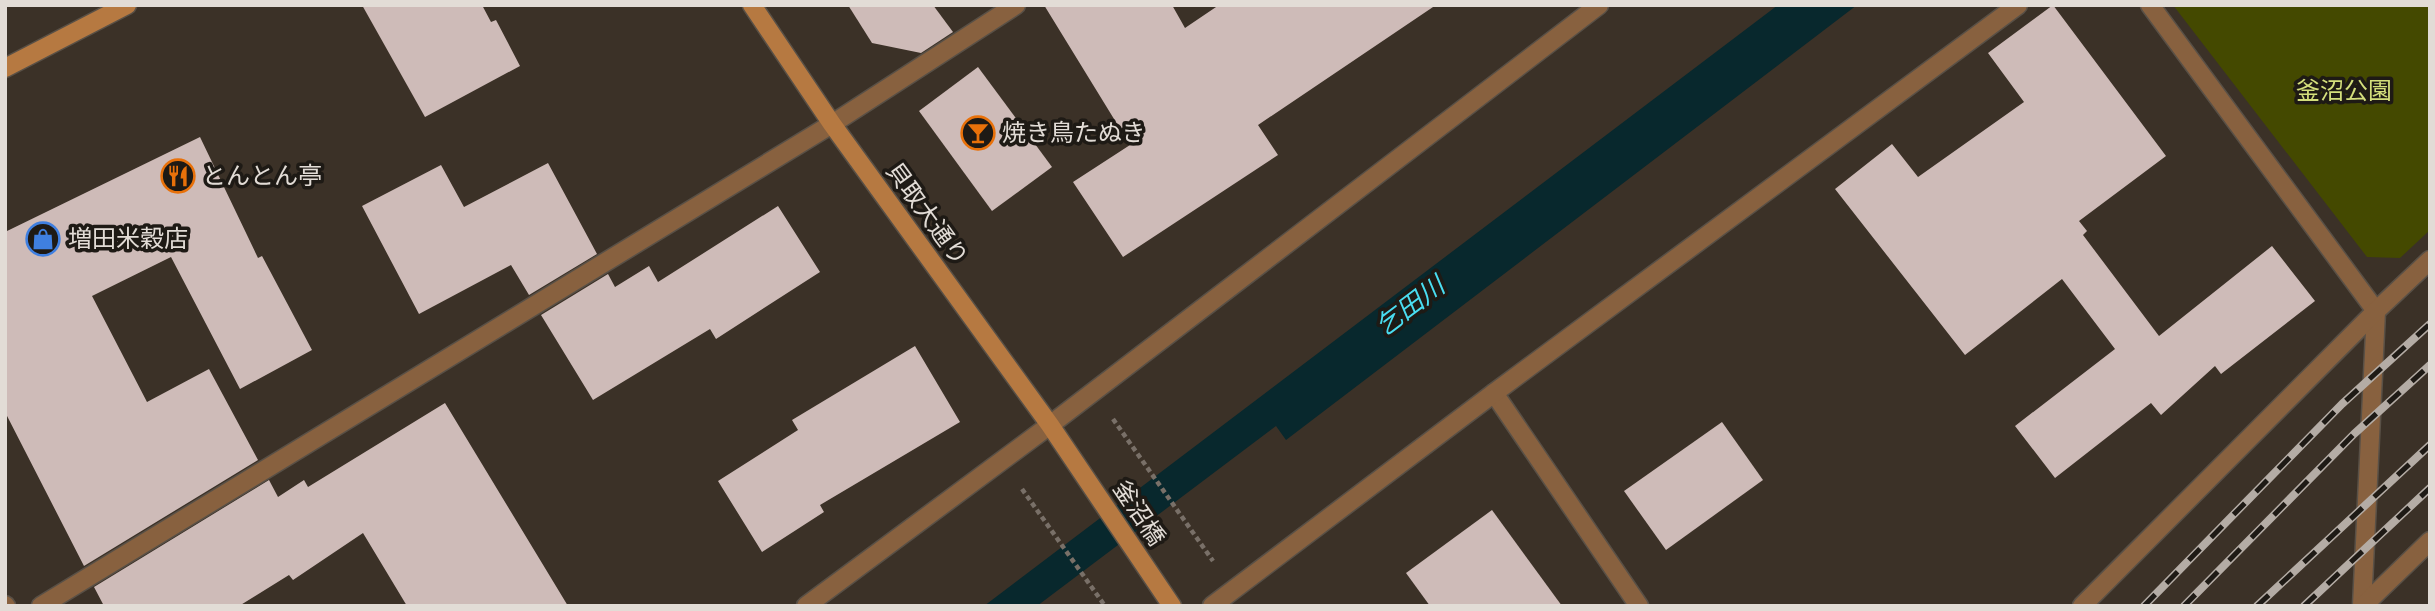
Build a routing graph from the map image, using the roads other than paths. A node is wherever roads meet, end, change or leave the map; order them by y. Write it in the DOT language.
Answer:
graph roads {
  1 [pos="127,5"];
  2 [pos="751,5"];
  3 [pos="1016,5"];
  4 [pos="1599,5"];
  5 [pos="2018,5"];
  6 [pos="2150,5"];
  7 [pos="5,68"];
  8 [pos="832,124"];
  9 [pos="2430,260"];
  10 [pos="2376,311"];
  11 [pos="1494,393"];
  12 [pos="1050,425"];
  13 [pos="1067,450"];
  14 [pos="2430,541"];
  15 [pos="1171,604"];
  16 [pos="41,606"];
  17 [pos="806,606"];
  18 [pos="1212,606"];
  19 [pos="1639,606"];
  20 [pos="2082,606"];
  21 [pos="2362,606"];
  1 -- 7 [label="street"];
  2 -- 8 [label="street, 貝取大通り"];
  3 -- 8 [label="street"];
  4 -- 12 [label="street"];
  5 -- 11 [label="street"];
  6 -- 10 [label="street"];
  8 -- 12 [label="street, 貝取大通り"];
  8 -- 16 [label="street"];
  9 -- 10 [label="street"];
  10 -- 20 [label="street"];
  10 -- 21 [label="street"];
  11 -- 18 [label="street"];
  11 -- 19 [label="street"];
  12 -- 13 [label="street, 貝取大通り"];
  12 -- 17 [label="street"];
  13 -- 15 [label="street, 釜沼橋"];
  14 -- 21 [label="street"];
}
